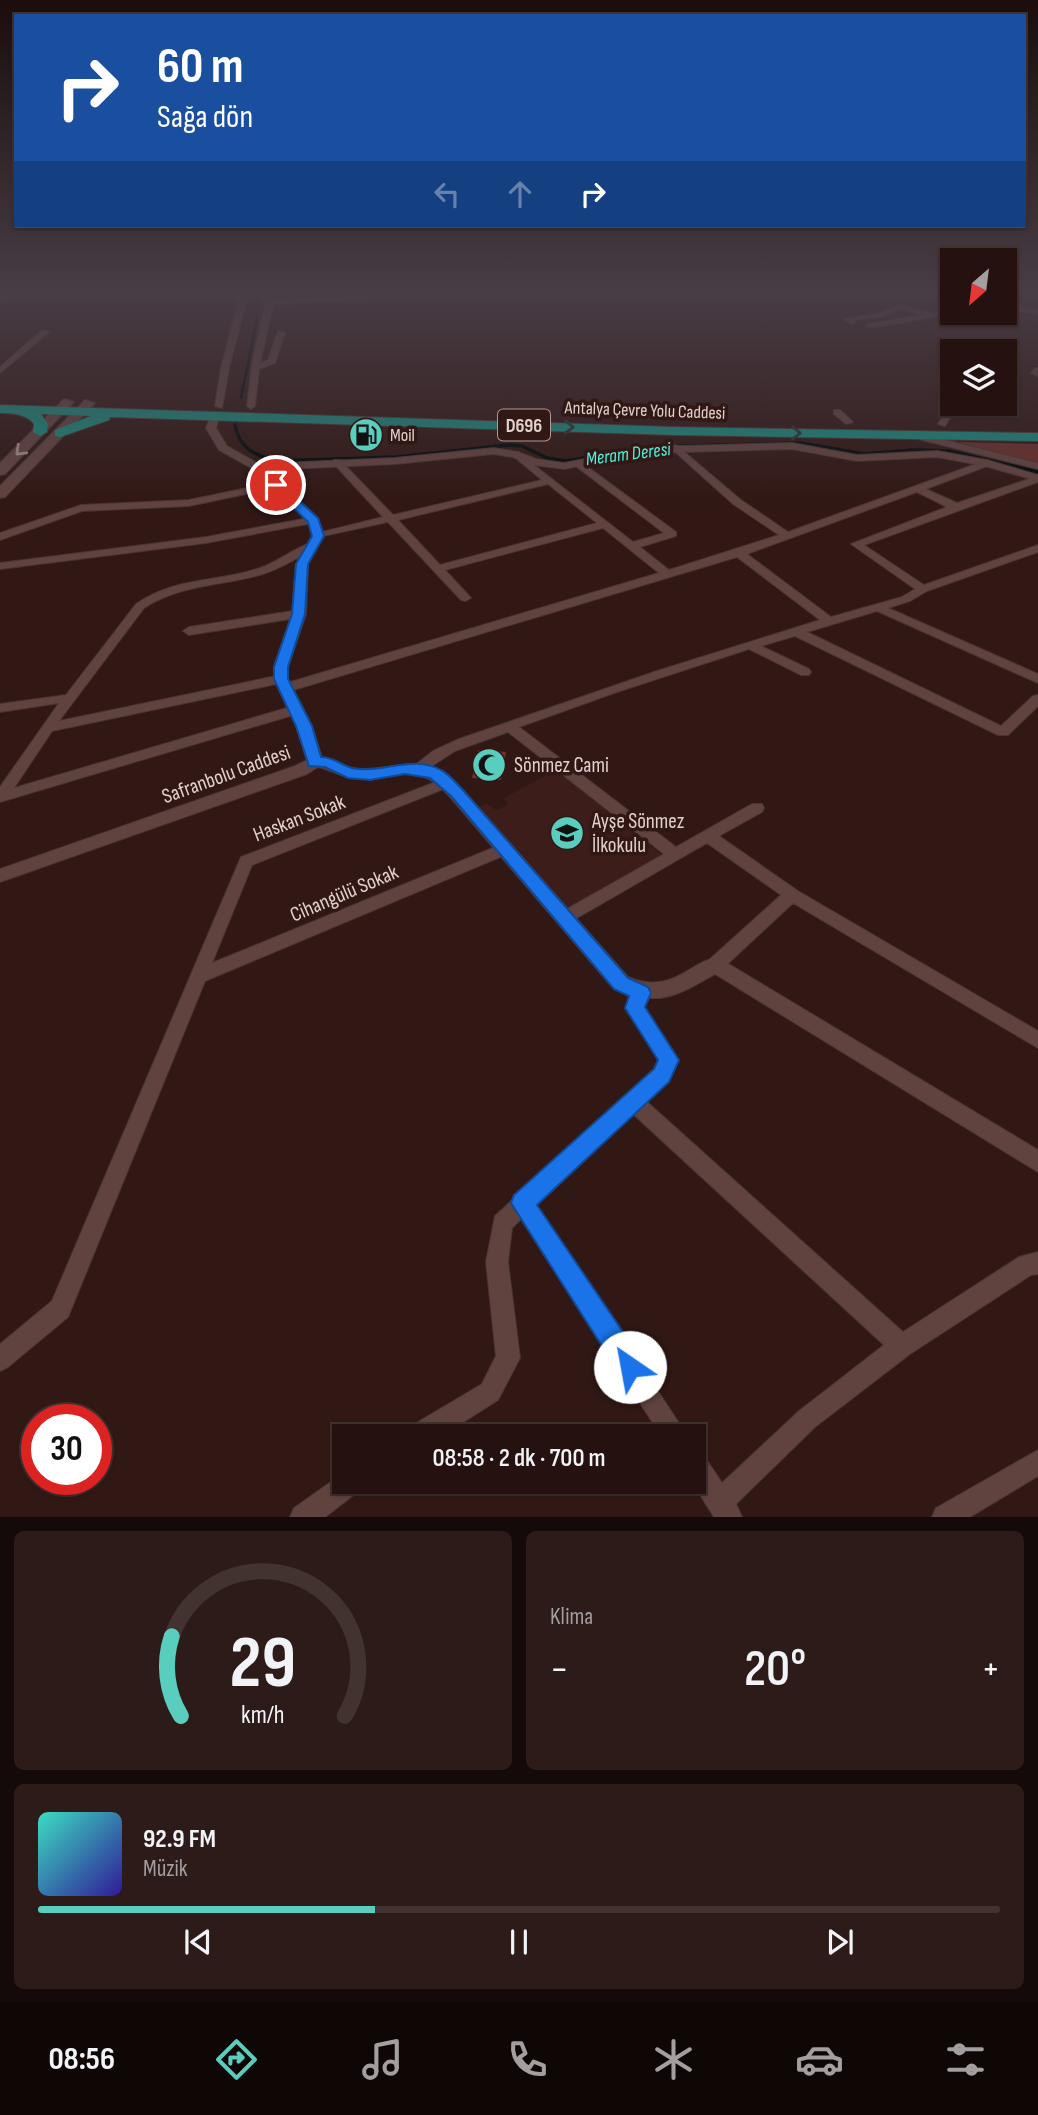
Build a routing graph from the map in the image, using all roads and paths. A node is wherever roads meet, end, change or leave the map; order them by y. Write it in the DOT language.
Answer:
graph roads {
  1 [pos="227,361"];
  2 [pos="257,361"];
  3 [pos="272,361"];
  4 [pos="256,368"];
  5 [pos="4,406"];
  6 [pos="65,406"];
  7 [pos="251,406"];
  8 [pos="85,407"];
  9 [pos="217,410"];
  10 [pos="837,412"];
  11 [pos="150,413"];
  12 [pos="947,416"];
  13 [pos="849,422"];
  14 [pos="942,424"];
  15 [pos="1038,427"];
  16 [pos="40,432"];
  17 [pos="60,433"];
  18 [pos="914,435"];
  19 [pos="1038,437"];
  20 [pos="676,449"];
  21 [pos="521,458"];
  22 [pos="337,462"];
  23 [pos="987,463"];
  24 [pos="578,464"];
  25 [pos="1038,466"];
  26 [pos="257,467"];
  27 [pos="0,471"];
  28 [pos="1038,478"];
  29 [pos="549,481"];
  30 [pos="276,485"];
  31 [pos="919,489"];
  32 [pos="0,494"];
  33 [pos="956,508"];
  34 [pos="390,517"];
  35 [pos="314,520"];
  36 [pos="606,524"];
  37 [pos="786,535"];
  38 [pos="0,537"];
  39 [pos="316,540"];
  40 [pos="634,545"];
  41 [pos="1038,548"];
  42 [pos="739,553"];
  43 [pos="0,566"];
  44 [pos="438,569"];
  45 [pos="666,573"];
  46 [pos="923,589"];
  47 [pos="465,598"];
  48 [pos="877,607"];
  49 [pos="299,614"];
  50 [pos="828,621"];
  51 [pos="188,631"];
  52 [pos="795,631"];
  53 [pos="750,645"];
  54 [pos="805,672"];
  55 [pos="1038,679"];
  56 [pos="283,683"];
  57 [pos="69,698"];
  58 [pos="1038,699"];
  59 [pos="0,708"];
  60 [pos="295,710"];
  61 [pos="510,727"];
  62 [pos="47,728"];
  63 [pos="315,762"];
  64 [pos="416,770"];
  65 [pos="446,783"];
  66 [pos="1,797"];
  67 [pos="757,808"];
  68 [pos="708,836"];
  69 [pos="505,849"];
  70 [pos="676,855"];
  71 [pos="0,876"];
  72 [pos="792,895"];
  73 [pos="564,918"];
  74 [pos="715,965"];
  75 [pos="199,976"];
  76 [pos="641,993"];
  77 [pos="1038,1040"];
  78 [pos="632,1101"];
  79 [pos="1038,1162"];
  80 [pos="523,1203"];
  81 [pos="1038,1263"];
  82 [pos="902,1346"];
  83 [pos="0,1359"];
  84 [pos="438,1424"];
  85 [pos="668,1424"];
  86 [pos="1038,1461"];
  87 [pos="706,1482"];
  88 [pos="334,1494"];
  89 [pos="724,1510"];
  90 [pos="303,1517"];
  91 [pos="945,1517"];
  1 -- 9 [label="street"];
  2 -- 4 [label="street"];
  3 -- 4 [label="street"];
  4 -- 7 [label="street"];
  5 -- 6 [label="highway, Antalya Çevre Yolu Caddesi / D696"];
  5 -- 16 [label="highway"];
  6 -- 8 [label="highway, Antalya Çevre Yolu Caddesi / D696"];
  6 -- 16 [label="main road"];
  7 -- 9 [label="highway, Antalya Çevre Yolu Caddesi / D696"];
  7 -- 13 [label="highway, Antalya Çevre Yolu Caddesi / D696"];
  8 -- 9 [label="highway, Antalya Çevre Yolu Caddesi / D696"];
  8 -- 11 [label="highway, Antalya Çevre Yolu Caddesi / D696"];
  8 -- 17 [label="main road"];
  9 -- 11 [label="highway, Antalya Çevre Yolu Caddesi / D696"];
  9 -- 18 [label="highway, Antalya Çevre Yolu Caddesi / D696, one-way"];
  9 -- 26 [label="street"];
  10 -- 13 [label="street"];
  11 -- 17 [label="highway"];
  12 -- 14 [label="street"];
  13 -- 14 [label="highway, Antalya Çevre Yolu Caddesi / D696"];
  14 -- 15 [label="highway, Antalya Çevre Yolu Caddesi / D696"];
  16 -- 27 [label="main road, one-way"];
  17 -- 32 [label="main road"];
  18 -- 19 [label="highway, Antalya Çevre Yolu Caddesi / D696"];
  18 -- 25 [label="street"];
  20 -- 23 [label="street"];
  20 -- 24 [label="street"];
  20 -- 37 [label="street"];
  21 -- 22 [label="street"];
  21 -- 24 [label="street"];
  21 -- 29 [label="street"];
  22 -- 26 [label="street"];
  22 -- 34 [label="street"];
  23 -- 28 [label="street"];
  23 -- 31 [label="street"];
  24 -- 40 [label="street"];
  26 -- 30 [label="street"];
  28 -- 33 [label="street"];
  29 -- 34 [label="street"];
  29 -- 36 [label="street"];
  30 -- 35 [label="street"];
  30 -- 38 [label="street"];
  31 -- 33 [label="street"];
  31 -- 37 [label="street"];
  33 -- 46 [label="street"];
  34 -- 39 [label="street"];
  34 -- 44 [label="street"];
  35 -- 39 [label="street"];
  35 -- 43 [label="street"];
  36 -- 40 [label="street"];
  36 -- 44 [label="street"];
  37 -- 42 [label="street"];
  39 -- 49 [label="street"];
  39 -- 57 [label="street"];
  40 -- 45 [label="street"];
  41 -- 46 [label="street"];
  42 -- 45 [label="street"];
  42 -- 50 [label="street"];
  44 -- 47 [label="street"];
  45 -- 56 [label="street"];
  46 -- 48 [label="street"];
  48 -- 50 [label="street"];
  48 -- 55 [label="street"];
  49 -- 51 [label="street"];
  49 -- 56 [label="street"];
  50 -- 52 [label="street"];
  52 -- 53 [label="street"];
  52 -- 58 [label="street"];
  53 -- 54 [label="street"];
  53 -- 61 [label="street"];
  56 -- 60 [label="street, Safranbolu Caddesi"];
  56 -- 62 [label="street"];
  57 -- 59 [label="street"];
  57 -- 62 [label="street"];
  60 -- 63 [label="street, Safranbolu Caddesi"];
  60 -- 66 [label="street"];
  61 -- 64 [label="street"];
  61 -- 70 [label="street"];
  62 -- 66 [label="street"];
  63 -- 64 [label="street"];
  63 -- 71 [label="street, Safranbolu Caddesi"];
  64 -- 65 [label="street"];
  65 -- 69 [label="street"];
  65 -- 75 [label="street, Haskan Sokak"];
  67 -- 68 [label="street"];
  68 -- 70 [label="street"];
  68 -- 72 [label="street"];
  69 -- 73 [label="street"];
  69 -- 75 [label="street, Cihangülü Sokak"];
  70 -- 73 [label="street"];
  72 -- 74 [label="street"];
  72 -- 77 [label="street"];
  73 -- 76 [label="street"];
  74 -- 76 [label="street"];
  74 -- 79 [label="street"];
  75 -- 83 [label="street"];
  76 -- 78 [label="street"];
  78 -- 80 [label="street"];
  78 -- 82 [label="street"];
  80 -- 84 [label="street"];
  80 -- 85 [label="street"];
  81 -- 82 [label="street"];
  82 -- 89 [label="street"];
  86 -- 91 [label="street"];
  87 -- 89 [label="street"];
  88 -- 90 [label="street"];
}
